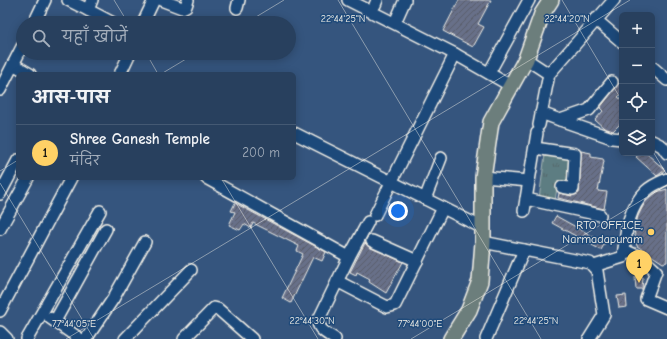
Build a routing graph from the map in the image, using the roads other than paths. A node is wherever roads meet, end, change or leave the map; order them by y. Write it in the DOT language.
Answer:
graph roads {
  1 [pos="45,0"];
  2 [pos="68,0"];
  3 [pos="154,0"];
  4 [pos="161,0"];
  5 [pos="188,0"];
  6 [pos="348,0"];
  7 [pos="405,0"];
  8 [pos="529,0"];
  9 [pos="551,0"];
  10 [pos="609,2"];
  11 [pos="90,5"];
  12 [pos="37,16"];
  13 [pos="104,16"];
  14 [pos="146,16"];
  15 [pos="397,18"];
  16 [pos="595,19"];
  17 [pos="619,39"];
  18 [pos="455,54"];
  19 [pos="16,58"];
  20 [pos="526,59"];
  21 [pos="127,60"];
  22 [pos="13,64"];
  23 [pos="655,70"];
  24 [pos="27,72"];
  25 [pos="121,72"];
  26 [pos="489,73"];
  27 [pos="549,74"];
  28 [pos="3,78"];
  29 [pos="667,80"];
  30 [pos="612,82"];
  31 [pos="511,86"];
  32 [pos="0,90"];
  33 [pos="541,113"];
  34 [pos="560,120"];
  35 [pos="296,134"];
  36 [pos="619,139"];
  37 [pos="655,143"];
  38 [pos="535,148"];
  39 [pos="667,153"];
  40 [pos="441,158"];
  41 [pos="16,164"];
  42 [pos="483,177"];
  43 [pos="667,178"];
  44 [pos="27,180"];
  45 [pos="70,180"];
  46 [pos="210,180"];
  47 [pos="391,181"];
  48 [pos="529,181"];
  49 [pos="562,187"];
  50 [pos="0,194"];
  51 [pos="425,199"];
  52 [pos="526,199"];
  53 [pos="443,208"];
  54 [pos="100,211"];
  55 [pos="524,211"];
  56 [pos="600,215"];
  57 [pos="0,229"];
  58 [pos="106,229"];
  59 [pos="483,235"];
  60 [pos="372,241"];
  61 [pos="145,242"];
  62 [pos="524,250"];
  63 [pos="624,250"];
  64 [pos="348,257"];
  65 [pos="417,261"];
  66 [pos="594,266"];
  67 [pos="192,270"];
  68 [pos="337,281"];
  69 [pos="667,308"];
  70 [pos="0,311"];
  71 [pos="42,314"];
  72 [pos="55,321"];
  73 [pos="0,332"];
  74 [pos="7,339"];
  75 [pos="28,339"];
  76 [pos="80,339"];
  77 [pos="86,339"];
  78 [pos="125,339"];
  79 [pos="184,339"];
  80 [pos="252,339"];
  81 [pos="335,339"];
  82 [pos="451,339"];
  83 [pos="487,339"];
  84 [pos="589,339"];
  1 -- 12 [label="street"];
  2 -- 11 [label="street"];
  3 -- 14 [label="street"];
  4 -- 5 [label="street"];
  6 -- 18 [label="street"];
  7 -- 15 [label="street"];
  8 -- 26 [label="street"];
  9 -- 20 [label="main road"];
  10 -- 16 [label="street"];
  11 -- 13 [label="street"];
  16 -- 17 [label="street"];
  16 -- 27 [label="street"];
  18 -- 26 [label="street"];
  18 -- 47 [label="street"];
  19 -- 22 [label="street"];
  20 -- 27 [label="street"];
  20 -- 31 [label="main road"];
  21 -- 25 [label="street"];
  22 -- 24 [label="street"];
  22 -- 28 [label="street"];
  23 -- 29 [label="street"];
  26 -- 31 [label="street"];
  27 -- 33 [label="street"];
  28 -- 32 [label="street"];
  30 -- 34 [label="street"];
  31 -- 42 [label="main road"];
  33 -- 34 [label="street"];
  33 -- 38 [label="street"];
  34 -- 36 [label="street"];
  35 -- 47 [label="street"];
  37 -- 39 [label="street"];
  38 -- 48 [label="street"];
  38 -- 49 [label="street"];
  40 -- 51 [label="street"];
  41 -- 50 [label="street"];
  42 -- 48 [label="street"];
  42 -- 59 [label="main road"];
  43 -- 63 [label="street"];
  44 -- 57 [label="street"];
  45 -- 70 [label="street"];
  46 -- 64 [label="street"];
  47 -- 51 [label="street"];
  47 -- 64 [label="street"];
  48 -- 52 [label="street"];
  51 -- 53 [label="street"];
  52 -- 55 [label="street"];
  52 -- 56 [label="street"];
  53 -- 59 [label="street"];
  53 -- 65 [label="street"];
  54 -- 71 [label="street"];
  58 -- 72 [label="street"];
  59 -- 62 [label="street"];
  59 -- 82 [label="main road"];
  60 -- 65 [label="street"];
  61 -- 77 [label="street"];
  62 -- 66 [label="street"];
  62 -- 83 [label="street"];
  63 -- 66 [label="street"];
  63 -- 69 [label="street"];
  64 -- 68 [label="street"];
  65 -- 68 [label="street"];
  66 -- 84 [label="street"];
  67 -- 78 [label="street"];
  68 -- 81 [label="street"];
  71 -- 72 [label="street"];
  71 -- 75 [label="street"];
  72 -- 76 [label="street"];
  73 -- 74 [label="street"];
  79 -- 80 [label="street"];
}
